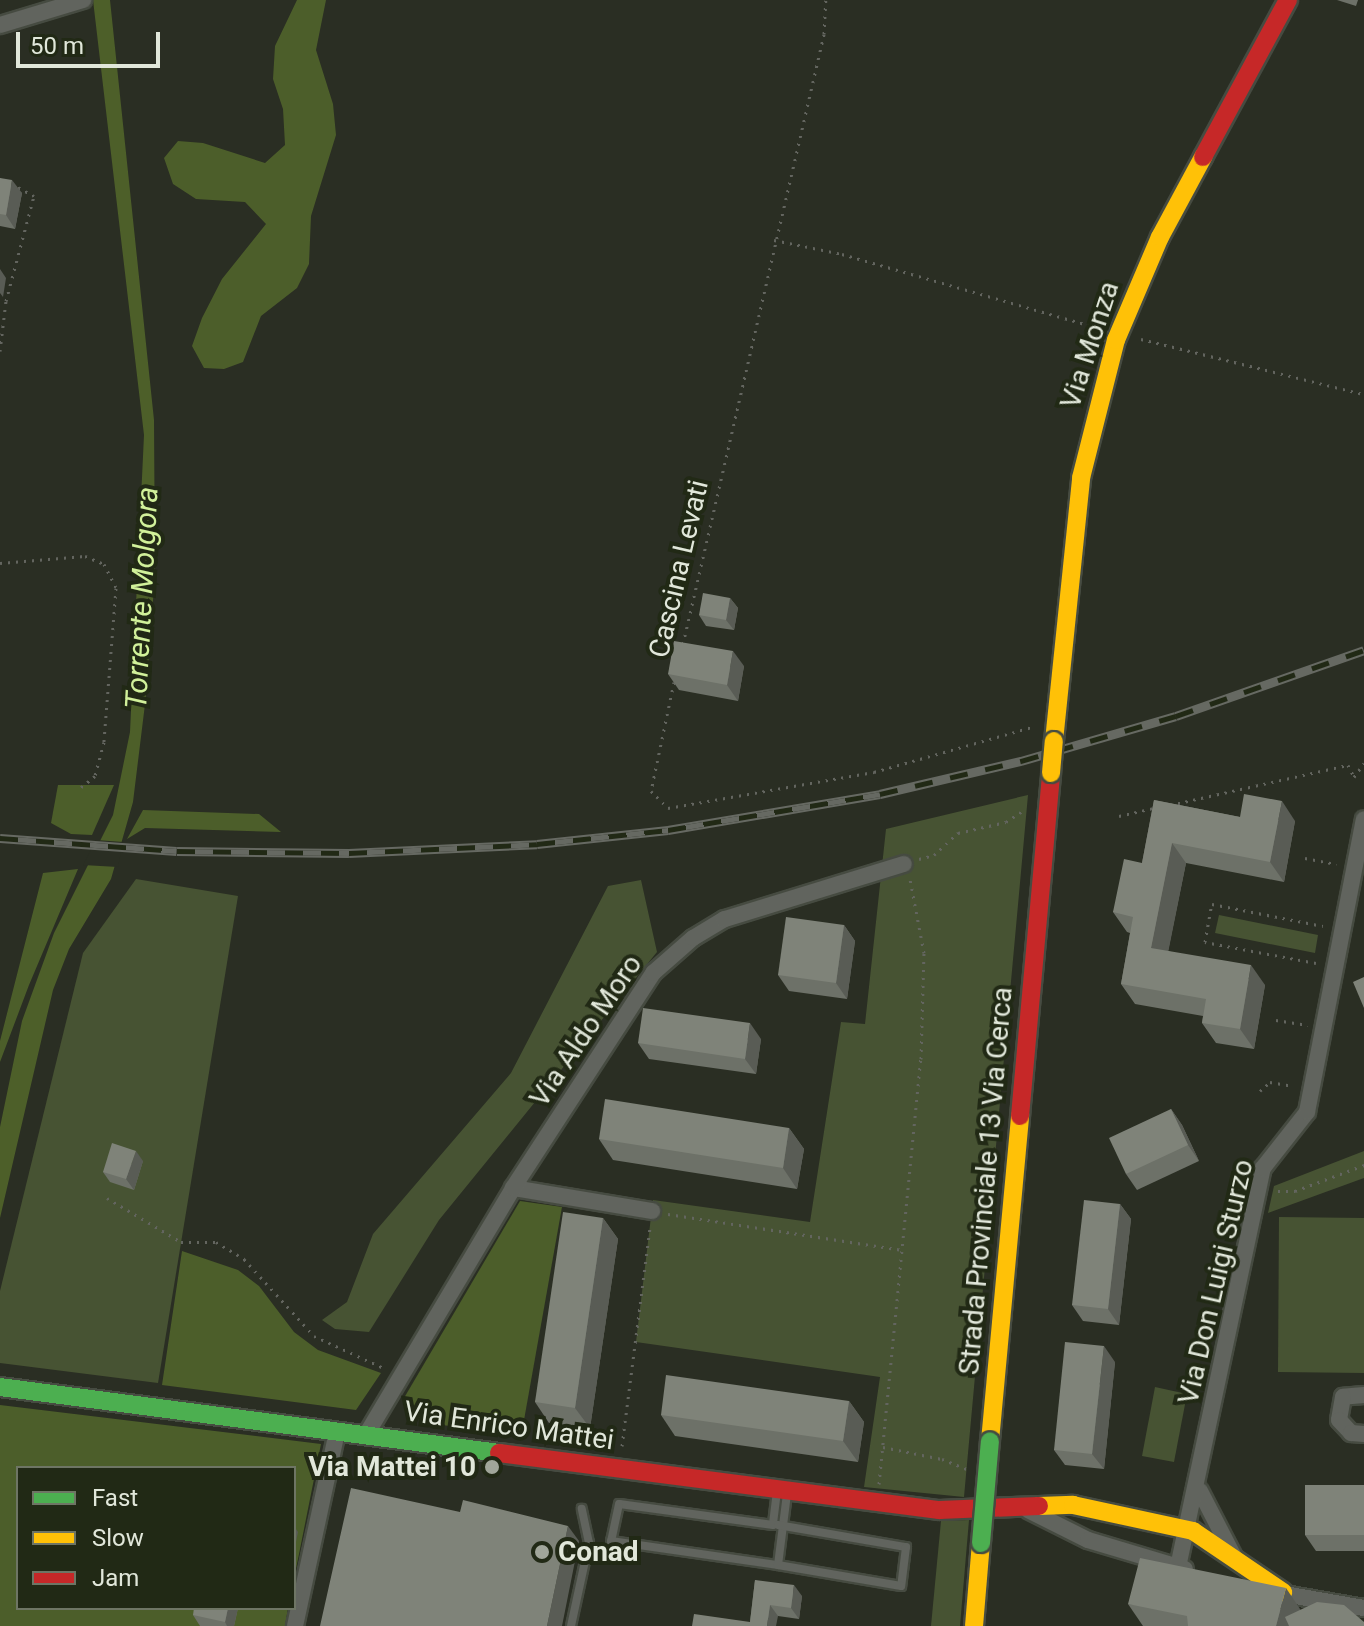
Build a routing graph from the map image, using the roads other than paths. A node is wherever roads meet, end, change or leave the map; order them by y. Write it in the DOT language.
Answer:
graph roads {
  1 [pos="83,0"];
  2 [pos="1288,0"];
  3 [pos="0,25"];
  4 [pos="1054,741"];
  5 [pos="1364,820"];
  6 [pos="904,864"];
  7 [pos="513,1188"];
  8 [pos="652,1211"];
  9 [pos="0,1387"];
  10 [pos="1364,1395"];
  11 [pos="337,1431"];
  12 [pos="1364,1434"];
  13 [pos="366,1435"];
  14 [pos="1198,1486"];
  15 [pos="782,1491"];
  16 [pos="1012,1504"];
  17 [pos="582,1509"];
  18 [pos="778,1525"];
  19 [pos="1188,1529"];
  20 [pos="778,1565"];
  21 [pos="1178,1567"];
  22 [pos="1206,1575"];
  23 [pos="1237,1575"];
  24 [pos="1283,1592"];
  25 [pos="1364,1608"];
  26 [pos="295,1626"];
  27 [pos="571,1626"];
  28 [pos="974,1626"];
  1 -- 3 [label="street"];
  2 -- 4 [label="main road, Via Monza"];
  4 -- 28 [label="main road, Strada Provinciale 13 Via Cerca, bridge"];
  5 -- 14 [label="street, Via Don Luigi Sturzo"];
  6 -- 7 [label="street, Via Aldo Moro"];
  7 -- 8 [label="street"];
  7 -- 13 [label="street, Via Aldo Moro"];
  9 -- 11 [label="main road, Via Enrico Mattei"];
  10 -- 12 [label="street"];
  11 -- 13 [label="main road, Via Enrico Mattei"];
  11 -- 26 [label="street"];
  13 -- 15 [label="main road, Via Enrico Mattei"];
  14 -- 19 [label="street, Via Don Luigi Sturzo"];
  14 -- 23 [label="street"];
  15 -- 16 [label="main road, Via Enrico Mattei"];
  15 -- 18 [label="lane"];
  16 -- 19 [label="main road, Via Enrico Mattei"];
  16 -- 21 [label="street"];
  17 -- 27 [label="lane"];
  18 -- 20 [label="lane"];
  18 -- 20 [label="lane"];
  18 -- 20 [label="lane"];
  19 -- 21 [label="street, Via Don Luigi Sturzo"];
  19 -- 23 [label="main road"];
  21 -- 22 [label="street"];
  23 -- 24 [label="main road"];
  24 -- 25 [label="street"];
}
